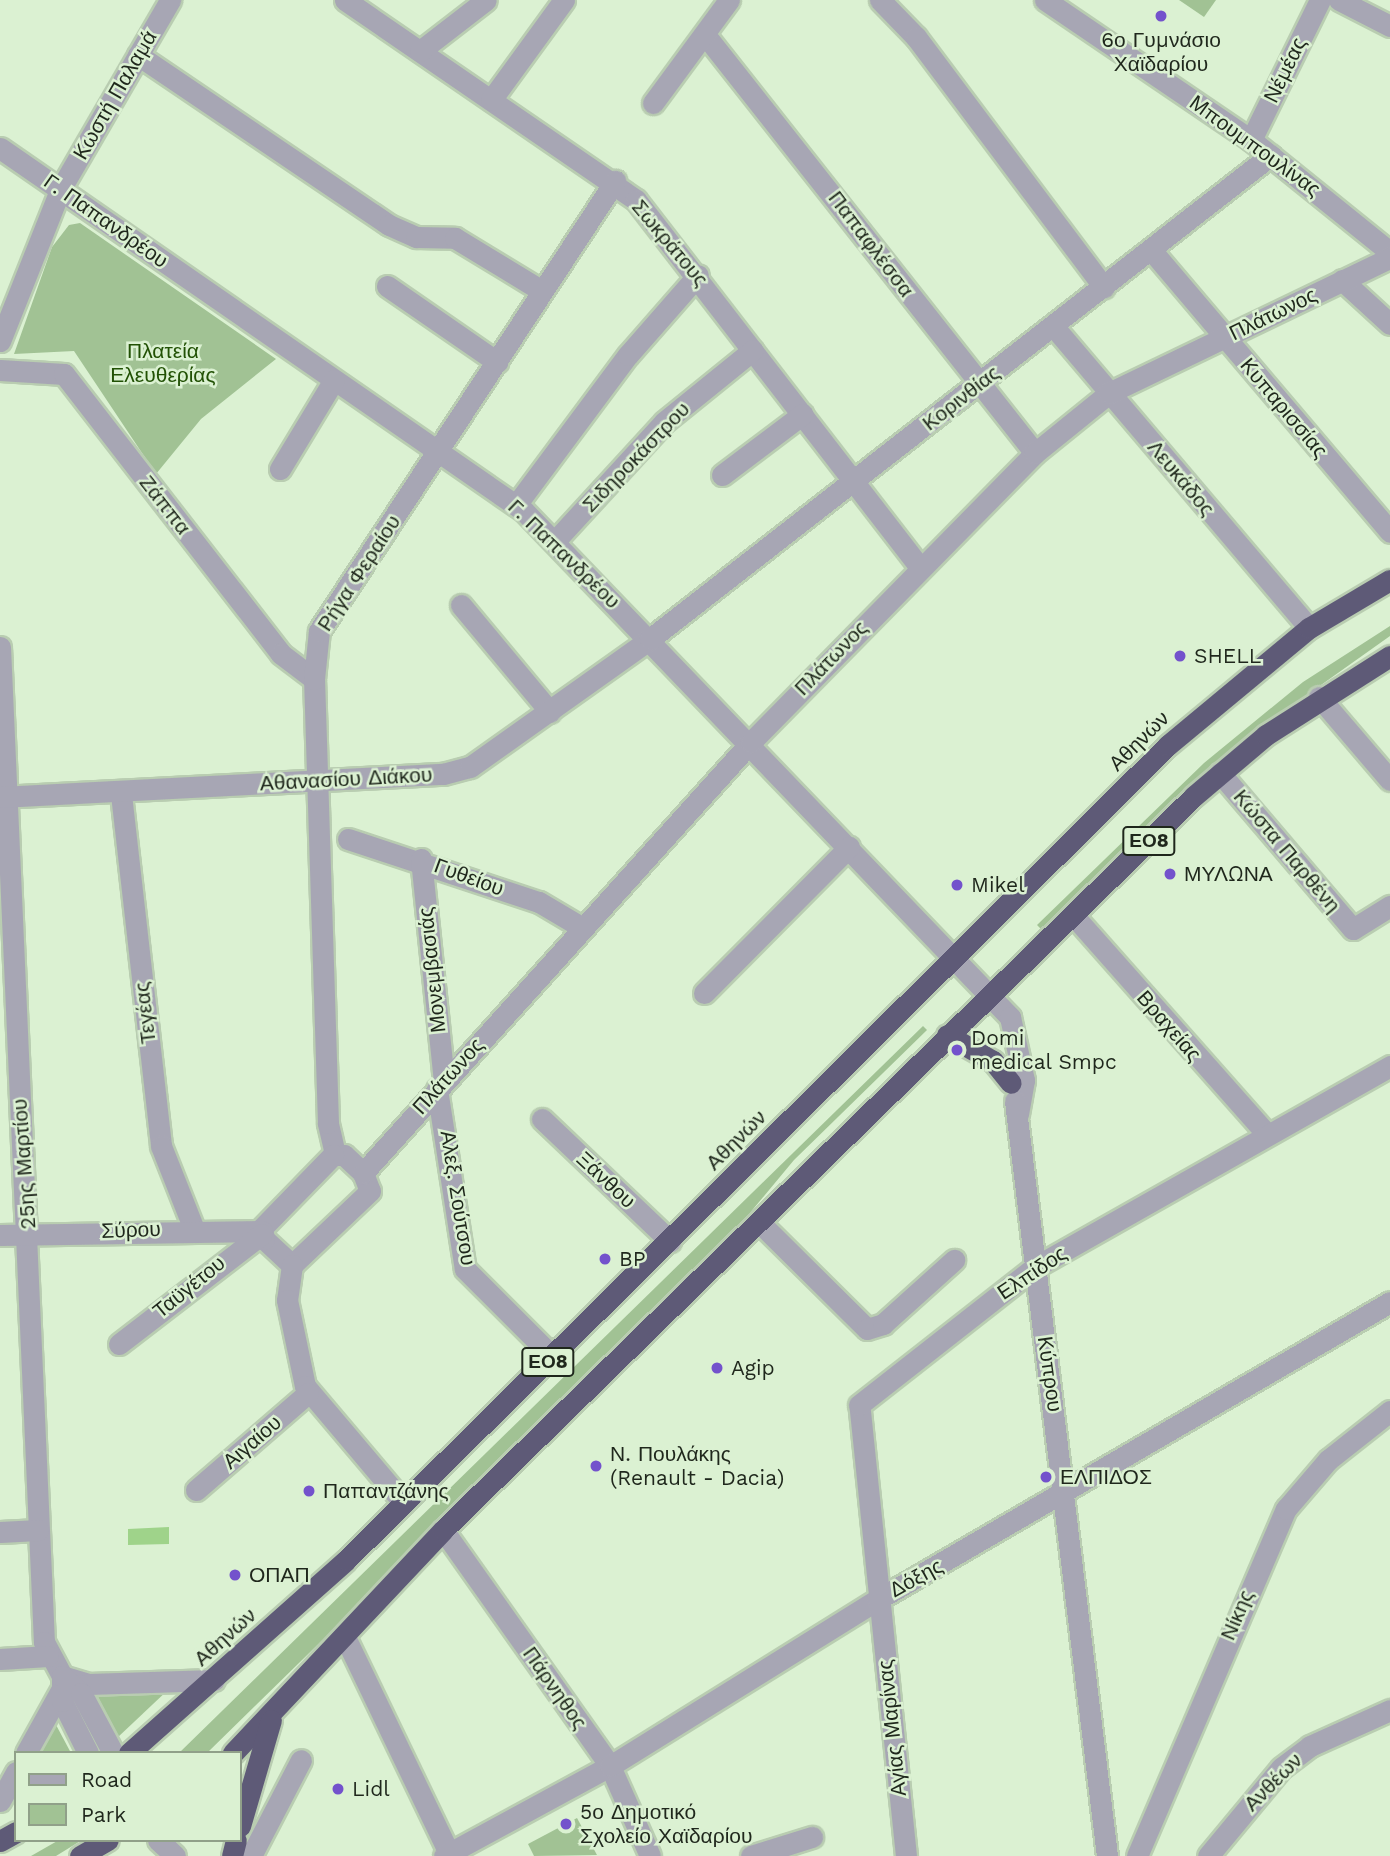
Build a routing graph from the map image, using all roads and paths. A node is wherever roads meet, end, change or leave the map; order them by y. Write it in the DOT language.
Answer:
graph roads {
  1 [pos="170,0"];
  2 [pos="345,0"];
  3 [pos="486,0"];
  4 [pos="564,0"];
  5 [pos="729,0"];
  6 [pos="880,0"];
  7 [pos="1045,0"];
  8 [pos="1320,0"];
  9 [pos="1339,0"];
  10 [pos="1390,26"];
  11 [pos="706,36"];
  12 [pos="420,51"];
  13 [pos="138,55"];
  14 [pos="491,100"];
  15 [pos="653,103"];
  16 [pos="1251,140"];
  17 [pos="0,148"];
  18 [pos="1270,155"];
  19 [pos="615,181"];
  20 [pos="60,190"];
  21 [pos="1152,251"];
  22 [pos="1390,252"];
  23 [pos="1390,258"];
  24 [pos="698,275"];
  25 [pos="1342,281"];
  26 [pos="387,286"];
  27 [pos="1104,287"];
  28 [pos="542,291"];
  29 [pos="1390,324"];
  30 [pos="1054,327"];
  31 [pos="1224,338"];
  32 [pos="0,341"];
  33 [pos="753,350"];
  34 [pos="497,362"];
  35 [pos="0,370"];
  36 [pos="334,380"];
  37 [pos="979,384"];
  38 [pos="1109,393"];
  39 [pos="803,414"];
  40 [pos="440,450"];
  41 [pos="1035,453"];
  42 [pos="280,469"];
  43 [pos="722,475"];
  44 [pos="854,481"];
  45 [pos="516,505"];
  46 [pos="1390,532"];
  47 [pos="555,541"];
  48 [pos="918,565"];
  49 [pos="1390,580"];
  50 [pos="461,605"];
  51 [pos="1309,628"];
  52 [pos="650,639"];
  53 [pos="0,647"];
  54 [pos="1390,656"];
  55 [pos="314,679"];
  56 [pos="1319,697"];
  57 [pos="550,712"];
  58 [pos="751,742"];
  59 [pos="1220,772"];
  60 [pos="319,780"];
  61 [pos="1390,780"];
  62 [pos="121,794"];
  63 [pos="2,797"];
  64 [pos="348,839"];
  65 [pos="849,848"];
  66 [pos="421,859"];
  67 [pos="1390,906"];
  68 [pos="1073,915"];
  69 [pos="583,928"];
  70 [pos="5,945"];
  71 [pos="956,959"];
  72 [pos="704,993"];
  73 [pos="989,994"];
  74 [pos="947,1035"];
  75 [pos="8,1038"];
  76 [pos="1390,1066"];
  77 [pos="1011,1083"];
  78 [pos="440,1084"];
  79 [pos="1018,1114"];
  80 [pos="542,1119"];
  81 [pos="1267,1134"];
  82 [pos="335,1154"];
  83 [pos="363,1173"];
  84 [pos="759,1222"];
  85 [pos="192,1227"];
  86 [pos="262,1232"];
  87 [pos="29,1234"];
  88 [pos="0,1235"];
  89 [pos="670,1241"];
  90 [pos="954,1260"];
  91 [pos="292,1265"];
  92 [pos="1035,1267"];
  93 [pos="1390,1302"];
  94 [pos="119,1344"];
  95 [pos="553,1357"];
  96 [pos="308,1393"];
  97 [pos="1390,1410"];
  98 [pos="197,1490"];
  99 [pos="1066,1494"];
  100 [pos="404,1503"];
  101 [pos="38,1530"];
  102 [pos="443,1530"];
  103 [pos="0,1532"];
  104 [pos="877,1600"];
  105 [pos="345,1636"];
  106 [pos="48,1656"];
  107 [pos="0,1659"];
  108 [pos="214,1679"];
  109 [pos="61,1683"];
  110 [pos="1390,1710"];
  111 [pos="273,1717"];
  112 [pos="27,1751"];
  113 [pos="87,1751"];
  114 [pos="112,1751"];
  115 [pos="132,1751"];
  116 [pos="235,1751"];
  117 [pos="300,1760"];
  118 [pos="610,1766"];
  119 [pos="14,1776"];
  120 [pos="0,1801"];
  121 [pos="242,1819"];
  122 [pos="812,1837"];
  123 [pos="104,1842"];
  124 [pos="160,1842"];
  125 [pos="447,1855"];
  126 [pos="80,1856"];
  127 [pos="175,1856"];
  128 [pos="251,1856"];
  129 [pos="650,1856"];
  130 [pos="751,1856"];
  131 [pos="906,1856"];
  132 [pos="1107,1856"];
  133 [pos="1137,1856"];
  134 [pos="1208,1856"];
  1 -- 13 [label="street, Κωστή Παλαμά"];
  2 -- 12 [label="street, Σωκράτους"];
  3 -- 12 [label="street"];
  4 -- 14 [label="street"];
  5 -- 11 [label="street"];
  6 -- 27 [label="street"];
  7 -- 16 [label="street, Μπουμπουλίνας"];
  8 -- 16 [label="street, Νέμέας"];
  9 -- 10 [label="street"];
  11 -- 15 [label="street"];
  11 -- 37 [label="street, Παπαφλέσσα"];
  12 -- 14 [label="street, Σωκράτους"];
  13 -- 20 [label="street, Κωστή Παλαμά"];
  13 -- 28 [label="street"];
  14 -- 19 [label="street, Σωκράτους"];
  16 -- 18 [label="street, Μπουμπουλίνας"];
  17 -- 20 [label="street, Γ. Παπανδρέου"];
  18 -- 21 [label="street, Κορινθίας"];
  18 -- 22 [label="street, Μπουμπουλίνας"];
  19 -- 24 [label="street, Σωκράτους"];
  19 -- 28 [label="street, Ρήγα Φεραίου"];
  20 -- 32 [label="street"];
  20 -- 36 [label="street, Γ. Παπανδρέου"];
  21 -- 27 [label="street, Κορινθίας"];
  21 -- 31 [label="street, Κυπαρισσίας"];
  23 -- 25 [label="street, Πλάτωνος"];
  24 -- 33 [label="street, Σωκράτους"];
  24 -- 45 [label="street"];
  25 -- 29 [label="street"];
  25 -- 31 [label="street, Πλάτωνος"];
  26 -- 34 [label="street"];
  27 -- 30 [label="street, Κορινθίας"];
  28 -- 34 [label="street, Ρήγα Φεραίου"];
  30 -- 37 [label="street, Κορινθίας"];
  30 -- 38 [label="street, Λευκάδος"];
  31 -- 38 [label="street, Πλάτωνος"];
  31 -- 46 [label="street, Κυπαρισσίας"];
  33 -- 39 [label="street, Σωκράτους"];
  33 -- 47 [label="street, Σιδηροκάστρου"];
  34 -- 40 [label="street, Ρήγα Φεραίου"];
  35 -- 55 [label="street, Ζάππα"];
  36 -- 40 [label="street, Γ. Παπανδρέου"];
  36 -- 42 [label="street"];
  37 -- 41 [label="street, Παπαφλέσσα"];
  37 -- 44 [label="street, Κορινθίας"];
  38 -- 41 [label="street, Πλάτωνος"];
  38 -- 51 [label="street, Λευκάδος"];
  39 -- 43 [label="street"];
  39 -- 44 [label="street, Σωκράτους"];
  40 -- 45 [label="street, Γ. Παπανδρέου"];
  40 -- 55 [label="street, Ρήγα Φεραίου"];
  41 -- 48 [label="street, Πλάτωνος"];
  44 -- 48 [label="street, Σωκράτους"];
  44 -- 52 [label="street, Κορινθίας"];
  45 -- 47 [label="street, Γ. Παπανδρέου"];
  47 -- 52 [label="street, Γ. Παπανδρέου"];
  48 -- 58 [label="street, Πλάτωνος"];
  49 -- 51 [label="highway, Αθηνών / ΕΟ8"];
  50 -- 57 [label="street"];
  51 -- 71 [label="highway, Αθηνών / ΕΟ8"];
  52 -- 57 [label="street, Αθανασίου Διάκου"];
  52 -- 58 [label="street, Γ. Παπανδρέου"];
  53 -- 63 [label="street, 25ης Μαρτίου"];
  54 -- 56 [label="highway, ΕΟ8"];
  55 -- 60 [label="street, Ρήγα Φεραίου"];
  56 -- 59 [label="highway, ΕΟ8"];
  56 -- 61 [label="street"];
  57 -- 60 [label="street, Αθανασίου Διάκου"];
  58 -- 65 [label="street, Γ. Παπανδρέου"];
  58 -- 69 [label="street, Πλάτωνος"];
  59 -- 67 [label="street, Κώστα Παρθένη"];
  59 -- 68 [label="highway, ΕΟ8"];
  60 -- 62 [label="street, Αθανασίου Διάκου"];
  60 -- 82 [label="street, Ρήγα Φεραίου"];
  62 -- 63 [label="street, Αθανασίου Διάκου"];
  62 -- 85 [label="street, Τεγέας"];
  63 -- 70 [label="street, 25ης Μαρτίου"];
  64 -- 66 [label="street, Γυθείου"];
  65 -- 71 [label="street, Γ. Παπανδρέου"];
  65 -- 72 [label="street"];
  66 -- 69 [label="street, Γυθείου"];
  66 -- 78 [label="street, Μονεμβασιάς"];
  68 -- 73 [label="highway, ΕΟ8"];
  68 -- 81 [label="street, Βραχείας"];
  69 -- 78 [label="street, Πλάτωνος"];
  70 -- 75 [label="street, 25ης Μαρτίου"];
  71 -- 73 [label="street, Γ. Παπανδρέου"];
  71 -- 89 [label="highway, Αθηνών / ΕΟ8"];
  73 -- 74 [label="highway, ΕΟ8"];
  73 -- 77 [label="street"];
  73 -- 79 [label="street, Κύπρου"];
  74 -- 77 [label="highway"];
  74 -- 84 [label="highway, ΕΟ8"];
  75 -- 87 [label="street, 25ης Μαρτίου"];
  76 -- 81 [label="street, Ελπίδος"];
  77 -- 79 [label="street"];
  78 -- 83 [label="street, Πλάτωνος"];
  78 -- 95 [label="street, Αλεξ. Σούτσου"];
  79 -- 92 [label="street, Κύπρου"];
  80 -- 89 [label="street, Ξάνθου"];
  81 -- 92 [label="street, Ελπίδος"];
  82 -- 83 [label="street"];
  82 -- 86 [label="street, Ταϋγέτου"];
  83 -- 91 [label="street"];
  84 -- 90 [label="street"];
  84 -- 102 [label="highway, ΕΟ8"];
  85 -- 86 [label="street, Σύρου"];
  85 -- 87 [label="street, Σύρου"];
  86 -- 91 [label="street"];
  86 -- 94 [label="street, Ταϋγέτου"];
  87 -- 88 [label="street, Σύρου"];
  87 -- 101 [label="street, 25ης Μαρτίου"];
  89 -- 95 [label="highway, Αθηνών / ΕΟ8"];
  91 -- 96 [label="street"];
  92 -- 99 [label="street, Κύπρου"];
  92 -- 104 [label="street, Ελπίδος"];
  93 -- 99 [label="street, Δόξης"];
  95 -- 100 [label="highway, Αθηνών / ΕΟ8"];
  96 -- 98 [label="street, Αιγαίου"];
  96 -- 100 [label="street"];
  97 -- 133 [label="street, Νίκης"];
  99 -- 104 [label="street, Δόξης"];
  99 -- 132 [label="street, Κύπρου"];
  100 -- 108 [label="highway, Αθηνών / ΕΟ8"];
  101 -- 103 [label="street"];
  101 -- 106 [label="street, 25ης Μαρτίου"];
  102 -- 105 [label="highway, ΕΟ8"];
  102 -- 118 [label="street, Πάρνηθος"];
  104 -- 118 [label="street, Δόξης"];
  104 -- 131 [label="street, Αγίας Μαρίνας"];
  105 -- 111 [label="highway, ΕΟ8"];
  105 -- 125 [label="street"];
  106 -- 107 [label="street"];
  106 -- 109 [label="street"];
  108 -- 109 [label="street"];
  108 -- 115 [label="highway, Αθηνών / ΕΟ8"];
  109 -- 112 [label="street"];
  109 -- 113 [label="street"];
  109 -- 114 [label="street"];
  110 -- 134 [label="street, Ανθέων"];
  111 -- 116 [label="highway, ΕΟ8"];
  111 -- 121 [label="highway"];
  117 -- 128 [label="street"];
  118 -- 125 [label="street, Δόξης"];
  118 -- 129 [label="street, Πάρνηθος"];
  119 -- 120 [label="street"];
  122 -- 130 [label="street"];
  123 -- 126 [label="highway"];
  124 -- 127 [label="street"];
}
